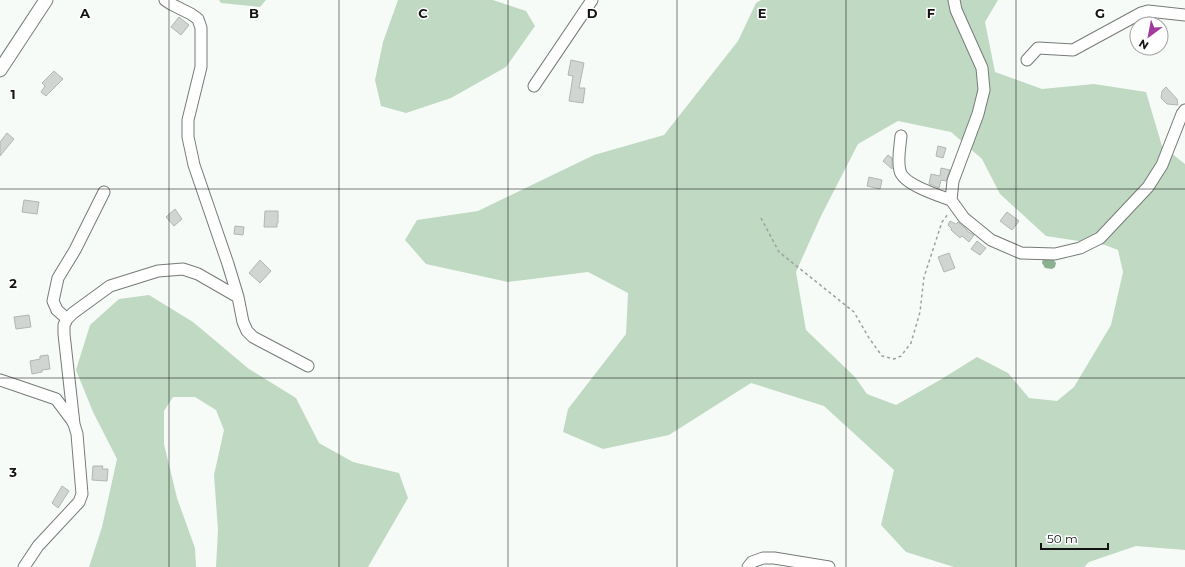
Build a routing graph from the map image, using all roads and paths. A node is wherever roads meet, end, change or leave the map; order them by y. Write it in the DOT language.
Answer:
graph roads {
  1 [pos="46,0"];
  2 [pos="166,0"];
  3 [pos="592,0"];
  4 [pos="954,0"];
  5 [pos="1185,15"];
  6 [pos="1027,60"];
  7 [pos="0,70"];
  8 [pos="534,86"];
  9 [pos="1185,110"];
  10 [pos="901,136"];
  11 [pos="104,192"];
  12 [pos="953,203"];
  13 [pos="761,218"];
  14 [pos="238,297"];
  15 [pos="67,319"];
  16 [pos="308,366"];
  17 [pos="0,380"];
  18 [pos="74,424"];
  19 [pos="24,567"];
  20 [pos="748,567"];
  21 [pos="830,567"];
  1 -- 7 [label="street"];
  2 -- 14 [label="street"];
  3 -- 8 [label="street"];
  4 -- 12 [label="street"];
  5 -- 6 [label="street"];
  9 -- 12 [label="street"];
  10 -- 12 [label="street"];
  11 -- 15 [label="street"];
  12 -- 13 [label="path"];
  14 -- 15 [label="street"];
  14 -- 16 [label="street"];
  15 -- 18 [label="street"];
  17 -- 18 [label="street"];
  18 -- 19 [label="street"];
  20 -- 21 [label="street"];
}
